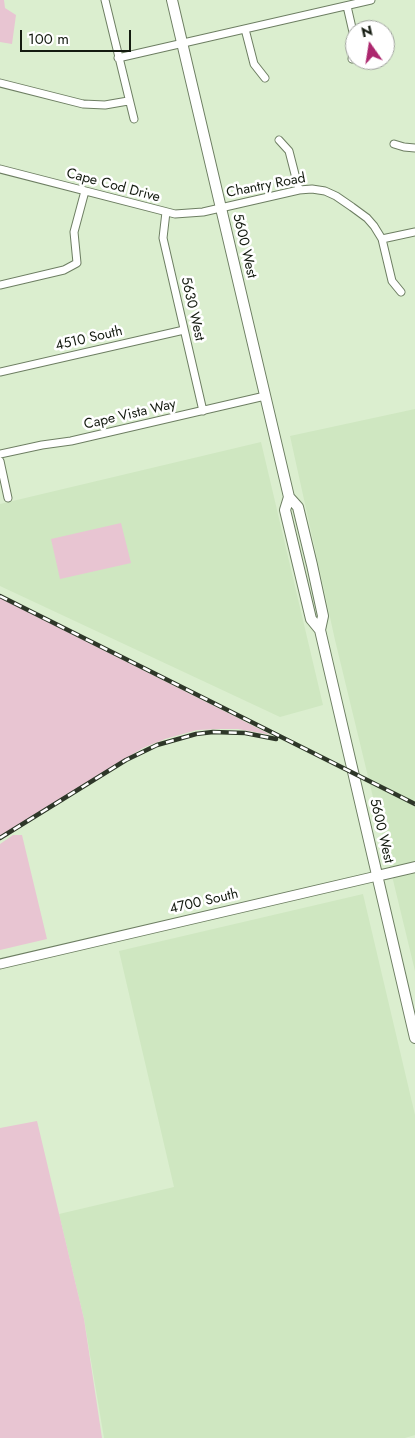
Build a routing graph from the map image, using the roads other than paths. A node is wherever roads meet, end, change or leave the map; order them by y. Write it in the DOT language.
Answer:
graph roads {
  1 [pos="105,0"];
  2 [pos="172,0"];
  3 [pos="371,0"];
  4 [pos="346,6"];
  5 [pos="350,20"];
  6 [pos="245,29"];
  7 [pos="182,43"];
  8 [pos="118,58"];
  9 [pos="265,78"];
  10 [pos="0,83"];
  11 [pos="128,101"];
  12 [pos="134,119"];
  13 [pos="279,140"];
  14 [pos="394,144"];
  15 [pos="415,148"];
  16 [pos="0,169"];
  17 [pos="299,190"];
  18 [pos="85,191"];
  19 [pos="221,208"];
  20 [pos="166,212"];
  21 [pos="415,232"];
  22 [pos="382,239"];
  23 [pos="0,286"];
  24 [pos="402,292"];
  25 [pos="184,330"];
  26 [pos="0,372"];
  27 [pos="265,396"];
  28 [pos="203,411"];
  29 [pos="0,454"];
  30 [pos="0,462"];
  31 [pos="8,498"];
  32 [pos="415,867"];
  33 [pos="377,876"];
  34 [pos="0,964"];
  35 [pos="415,1038"];
  1 -- 8 [label="street"];
  2 -- 7 [label="main road, 5600 West"];
  3 -- 4 [label="street"];
  4 -- 5 [label="street"];
  4 -- 6 [label="street"];
  6 -- 7 [label="street"];
  6 -- 9 [label="street"];
  7 -- 8 [label="street"];
  7 -- 19 [label="main road, 5600 West"];
  8 -- 11 [label="street"];
  10 -- 11 [label="street"];
  11 -- 12 [label="street"];
  13 -- 17 [label="street"];
  14 -- 15 [label="street"];
  16 -- 18 [label="street, Cape Cod Drive"];
  17 -- 19 [label="street, Chantry Road"];
  17 -- 22 [label="street, Chantry Road"];
  18 -- 20 [label="street, Cape Cod Drive"];
  18 -- 23 [label="street"];
  19 -- 20 [label="street, Cape Cod Drive"];
  19 -- 27 [label="main road, 5600 West"];
  20 -- 25 [label="street, 5630 West"];
  21 -- 22 [label="street"];
  22 -- 24 [label="street"];
  25 -- 26 [label="street, 4510 South"];
  25 -- 28 [label="street, 5630 West"];
  27 -- 28 [label="street, Cape Vista Way"];
  27 -- 33 [label="main road, 5600 West"];
  28 -- 29 [label="street, Cape Vista Way"];
  30 -- 31 [label="street"];
  32 -- 33 [label="main road, 4700 South"];
  33 -- 34 [label="street, 4700 South"];
  33 -- 35 [label="main road, 5600 West"];
}
